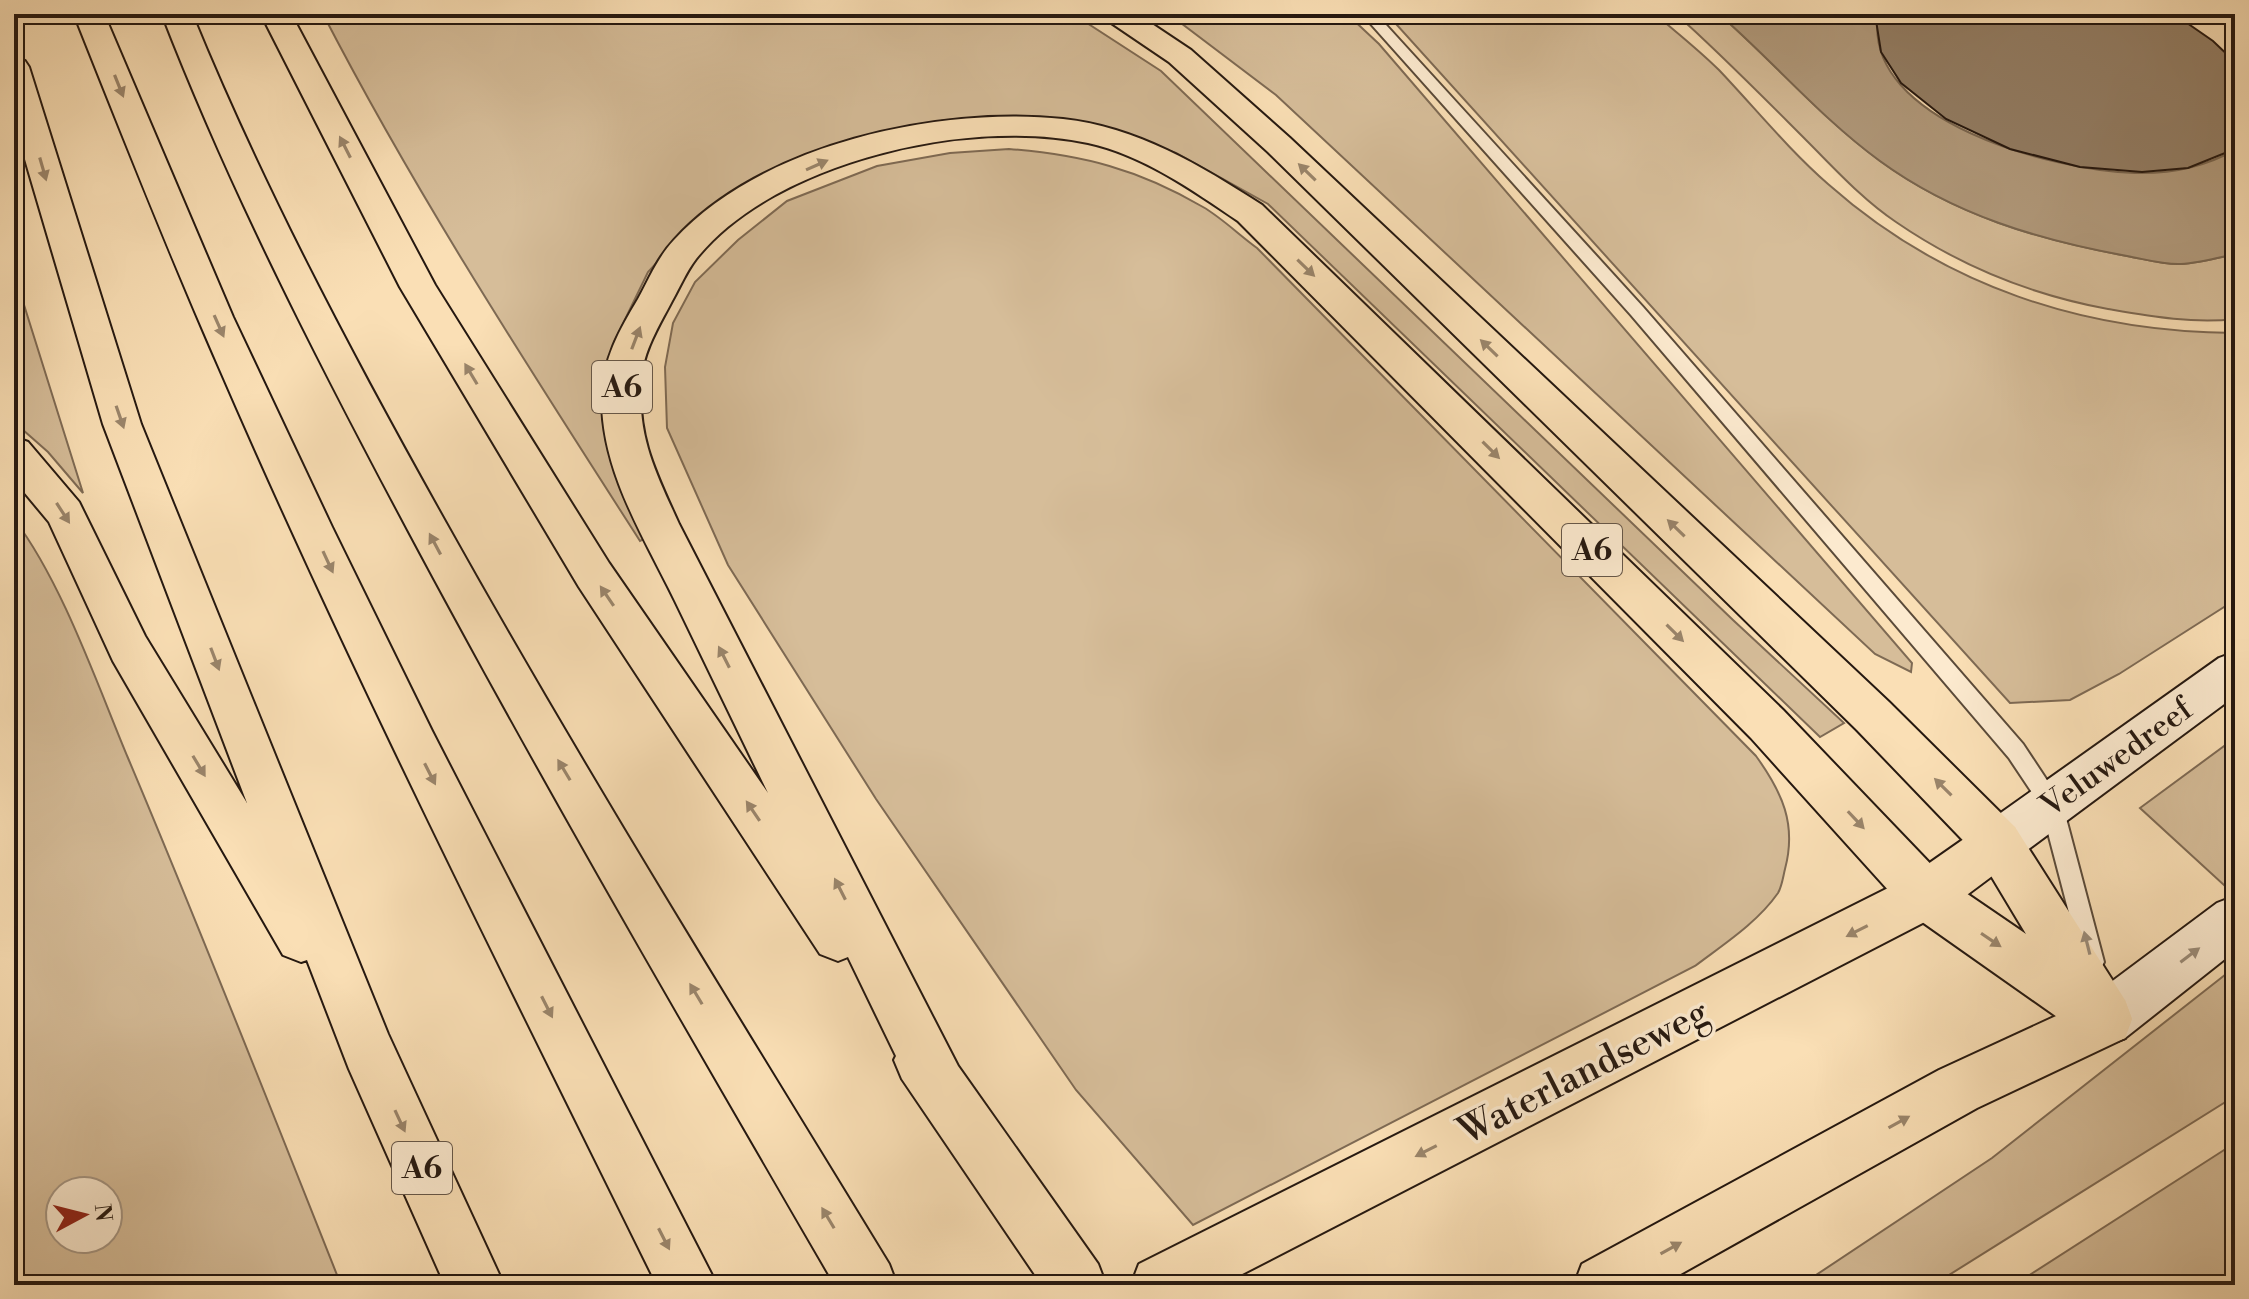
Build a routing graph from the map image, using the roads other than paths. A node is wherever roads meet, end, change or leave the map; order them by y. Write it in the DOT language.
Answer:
graph roads {
  1 [pos="89,14"];
  2 [pos="177,14"];
  3 [pos="276,14"];
  4 [pos="1117,14"];
  5 [pos="1369,14"];
  6 [pos="14,67"];
  7 [pos="14,452"];
  8 [pos="2235,671"];
  9 [pos="2051,803"];
  10 [pos="1998,843"];
  11 [pos="1926,895"];
  12 [pos="2235,920"];
  13 [pos="2106,1019"];
  14 [pos="368,1050"];
  15 [pos="938,1084"];
  16 [pos="475,1285"];
  17 [pos="688,1285"];
  18 [pos="868,1285"];
  19 [pos="1077,1285"];
  20 [pos="1160,1285"];
  21 [pos="1603,1285"];
  1 -- 17 [label="main road, one-way"];
  18 -- 2 [label="main road, one-way"];
  15 -- 3 [label="main road, A6, one-way"];
  10 -- 4 [label="main road, A6, one-way"];
  5 -- 9 [label="lane"];
  6 -- 14 [label="main road, A6, one-way"];
  7 -- 14 [label="main road, A6, one-way"];
  8 -- 9 [label="main road, Veluwedreef"];
  9 -- 10 [label="main road, Veluwedreef"];
  13 -- 9 [label="lane, one-way"];
  10 -- 11 [label="main road, Waterlandseweg"];
  10 -- 13 [label="main road"];
  11 -- 13 [label="main road, one-way"];
  15 -- 11 [label="main road, A6, one-way"];
  11 -- 20 [label="main road, Waterlandseweg, one-way"];
  13 -- 12 [label="main road, one-way"];
  21 -- 13 [label="main road, one-way"];
  14 -- 16 [label="main road, A6, one-way"];
  15 -- 19 [label="main road, A6"];
}
